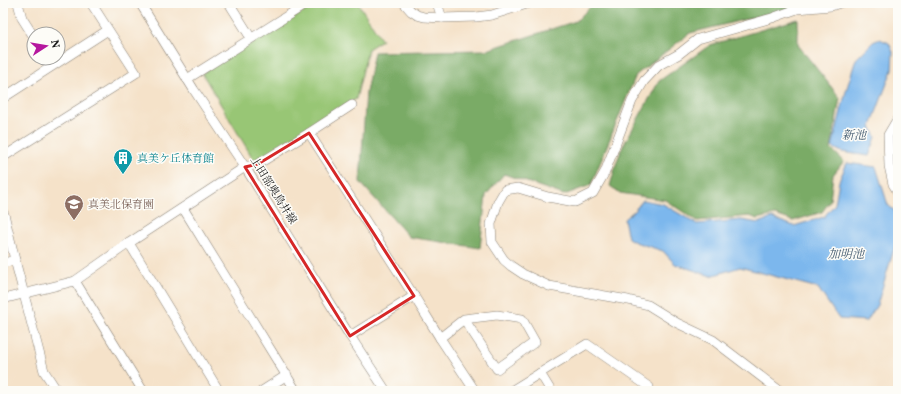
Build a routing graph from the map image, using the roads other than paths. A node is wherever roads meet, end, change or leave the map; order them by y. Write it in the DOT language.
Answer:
graph roads {
  1 [pos="18,3"];
  2 [pos="91,3"];
  3 [pos="140,3"];
  4 [pos="229,3"];
  5 [pos="306,3"];
  6 [pos="404,3"];
  7 [pos="437,3"];
  8 [pos="530,3"];
  9 [pos="840,3"];
  10 [pos="442,18"];
  11 [pos="27,26"];
  12 [pos="108,30"];
  13 [pos="251,38"];
  14 [pos="66,57"];
  15 [pos="52,66"];
  16 [pos="187,78"];
  17 [pos="3,98"];
  18 [pos="352,105"];
  19 [pos="898,118"];
  20 [pos="310,133"];
  21 [pos="3,156"];
  22 [pos="246,167"];
  23 [pos="898,192"];
  24 [pos="183,208"];
  25 [pos="3,215"];
  26 [pos="129,243"];
  27 [pos="15,260"];
  28 [pos="3,263"];
  29 [pos="75,281"];
  30 [pos="24,294"];
  31 [pos="414,296"];
  32 [pos="3,299"];
  33 [pos="464,320"];
  34 [pos="350,336"];
  35 [pos="440,338"];
  36 [pos="540,373"];
  37 [pos="287,375"];
  38 [pos="141,390"];
  39 [pos="57,391"];
  40 [pos="219,391"];
  41 [pos="262,391"];
  42 [pos="296,391"];
  43 [pos="386,391"];
  44 [pos="475,391"];
  45 [pos="511,391"];
  46 [pos="551,391"];
  47 [pos="648,391"];
  48 [pos="780,391"];
  1 -- 11 [label="street"];
  2 -- 12 [label="street"];
  3 -- 16 [label="street, 上田部奥鳥井線"];
  4 -- 13 [label="street"];
  5 -- 13 [label="street"];
  6 -- 10 [label="street"];
  7 -- 10 [label="street"];
  8 -- 10 [label="street"];
  9 -- 48 [label="street"];
  12 -- 14 [label="street"];
  12 -- 21 [label="street"];
  13 -- 16 [label="street"];
  15 -- 17 [label="street"];
  16 -- 22 [label="street, 上田部奥鳥井線"];
  18 -- 20 [label="street"];
  19 -- 23 [label="street"];
  20 -- 22 [label="street"];
  20 -- 31 [label="street"];
  22 -- 24 [label="street"];
  22 -- 34 [label="street, 上田部奥鳥井線"];
  24 -- 26 [label="street"];
  24 -- 37 [label="street"];
  25 -- 27 [label="street"];
  26 -- 29 [label="street"];
  26 -- 40 [label="street"];
  27 -- 28 [label="street"];
  27 -- 30 [label="street"];
  29 -- 30 [label="street"];
  29 -- 38 [label="street"];
  30 -- 32 [label="street"];
  30 -- 39 [label="street"];
  31 -- 34 [label="street"];
  31 -- 35 [label="street"];
  33 -- 33 [label="street"];
  33 -- 35 [label="street"];
  34 -- 43 [label="street, 上田部奥鳥井線"];
  35 -- 44 [label="street"];
  36 -- 45 [label="street"];
  36 -- 46 [label="street"];
  36 -- 47 [label="street"];
  37 -- 41 [label="street"];
  37 -- 42 [label="street"];
}
